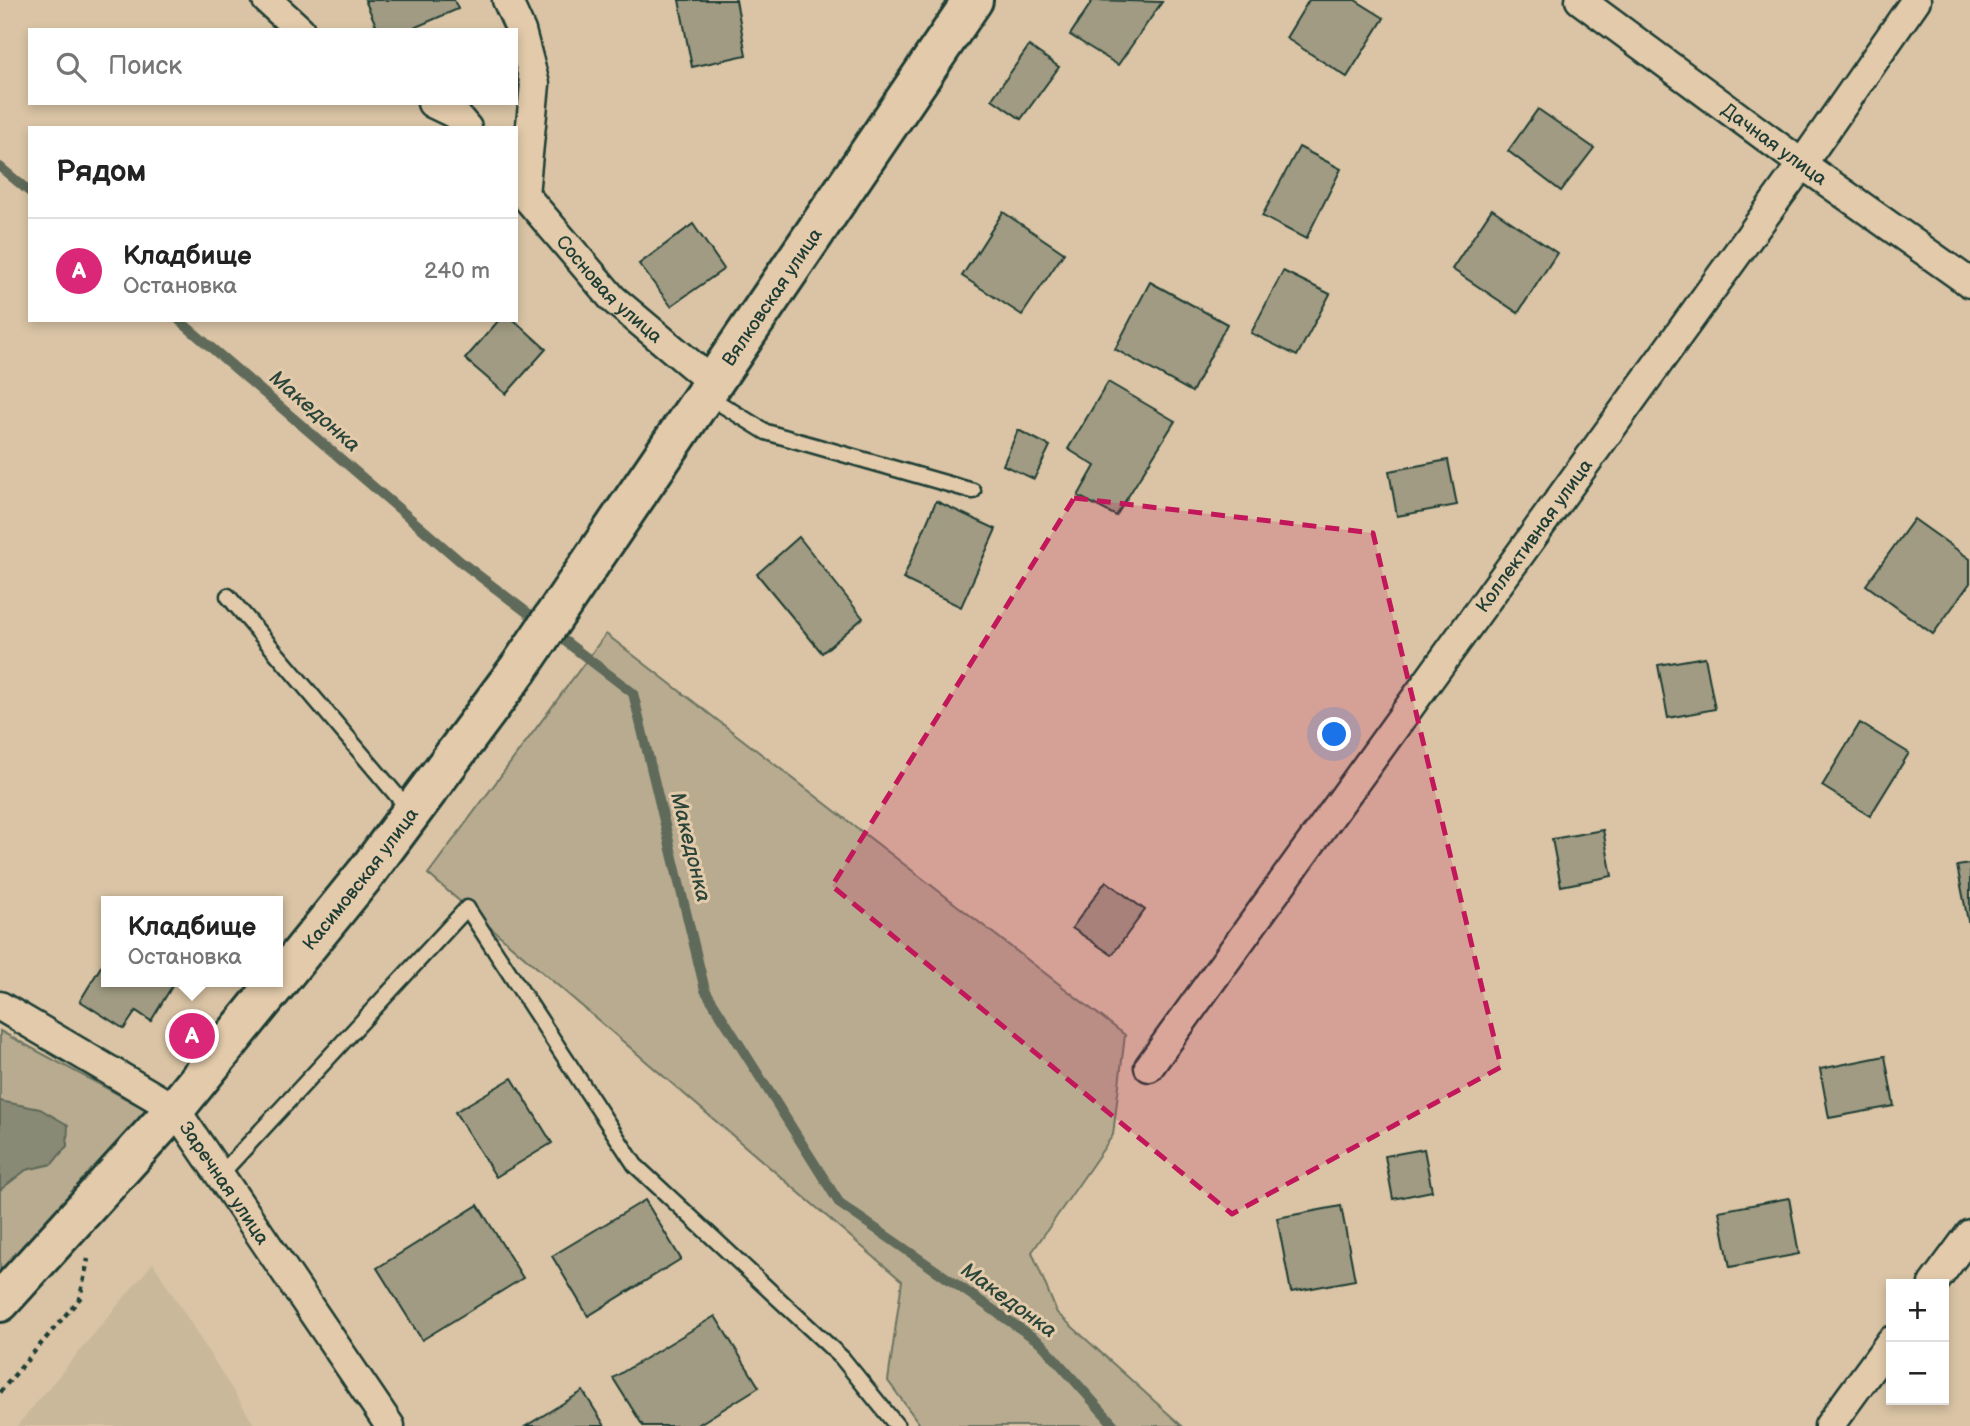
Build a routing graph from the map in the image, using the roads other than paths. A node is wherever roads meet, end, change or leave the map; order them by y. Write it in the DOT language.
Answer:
graph roads {
  1 [pos="267,0"];
  2 [pos="507,0"];
  3 [pos="973,0"];
  4 [pos="1580,0"];
  5 [pos="1916,0"];
  6 [pos="298,28"];
  7 [pos="436,105"];
  8 [pos="465,126"];
  9 [pos="1802,164"];
  10 [pos="520,190"];
  11 [pos="1970,283"];
  12 [pos="708,388"];
  13 [pos="973,491"];
  14 [pos="569,594"];
  15 [pos="228,596"];
  16 [pos="410,812"];
  17 [pos="283,976"];
  18 [pos="274,987"];
  19 [pos="0,1006"];
  20 [pos="1149,1067"];
  21 [pos="176,1108"];
  22 [pos="220,1175"];
  23 [pos="1970,1234"];
  24 [pos="1937,1279"];
  25 [pos="0,1302"];
  26 [pos="1890,1342"];
  27 [pos="390,1426"];
  28 [pos="897,1426"];
  29 [pos="1829,1426"];
  1 -- 6 [label="street"];
  2 -- 10 [label="street"];
  3 -- 12 [label="main road, Вялковская улица"];
  4 -- 9 [label="street, Дачная улица"];
  5 -- 9 [label="street, Коллективная улица"];
  7 -- 8 [label="street"];
  9 -- 11 [label="street, Дачная улица"];
  9 -- 20 [label="street, Коллективная улица"];
  10 -- 12 [label="street, Сосновая улица"];
  12 -- 13 [label="lane"];
  12 -- 14 [label="main road, Вялковская улица"];
  14 -- 16 [label="main road, Касимовская улица"];
  15 -- 16 [label="lane"];
  16 -- 17 [label="main road, Касимовская улица"];
  18 -- 21 [label="main road, Касимовская улица"];
  19 -- 21 [label="street, Заречная улица"];
  21 -- 22 [label="street, Заречная улица"];
  21 -- 25 [label="main road, Касимовская улица"];
  22 -- 27 [label="street, Заречная улица"];
  22 -- 28 [label="lane"];
  23 -- 24 [label="street"];
  26 -- 29 [label="street"];
}
